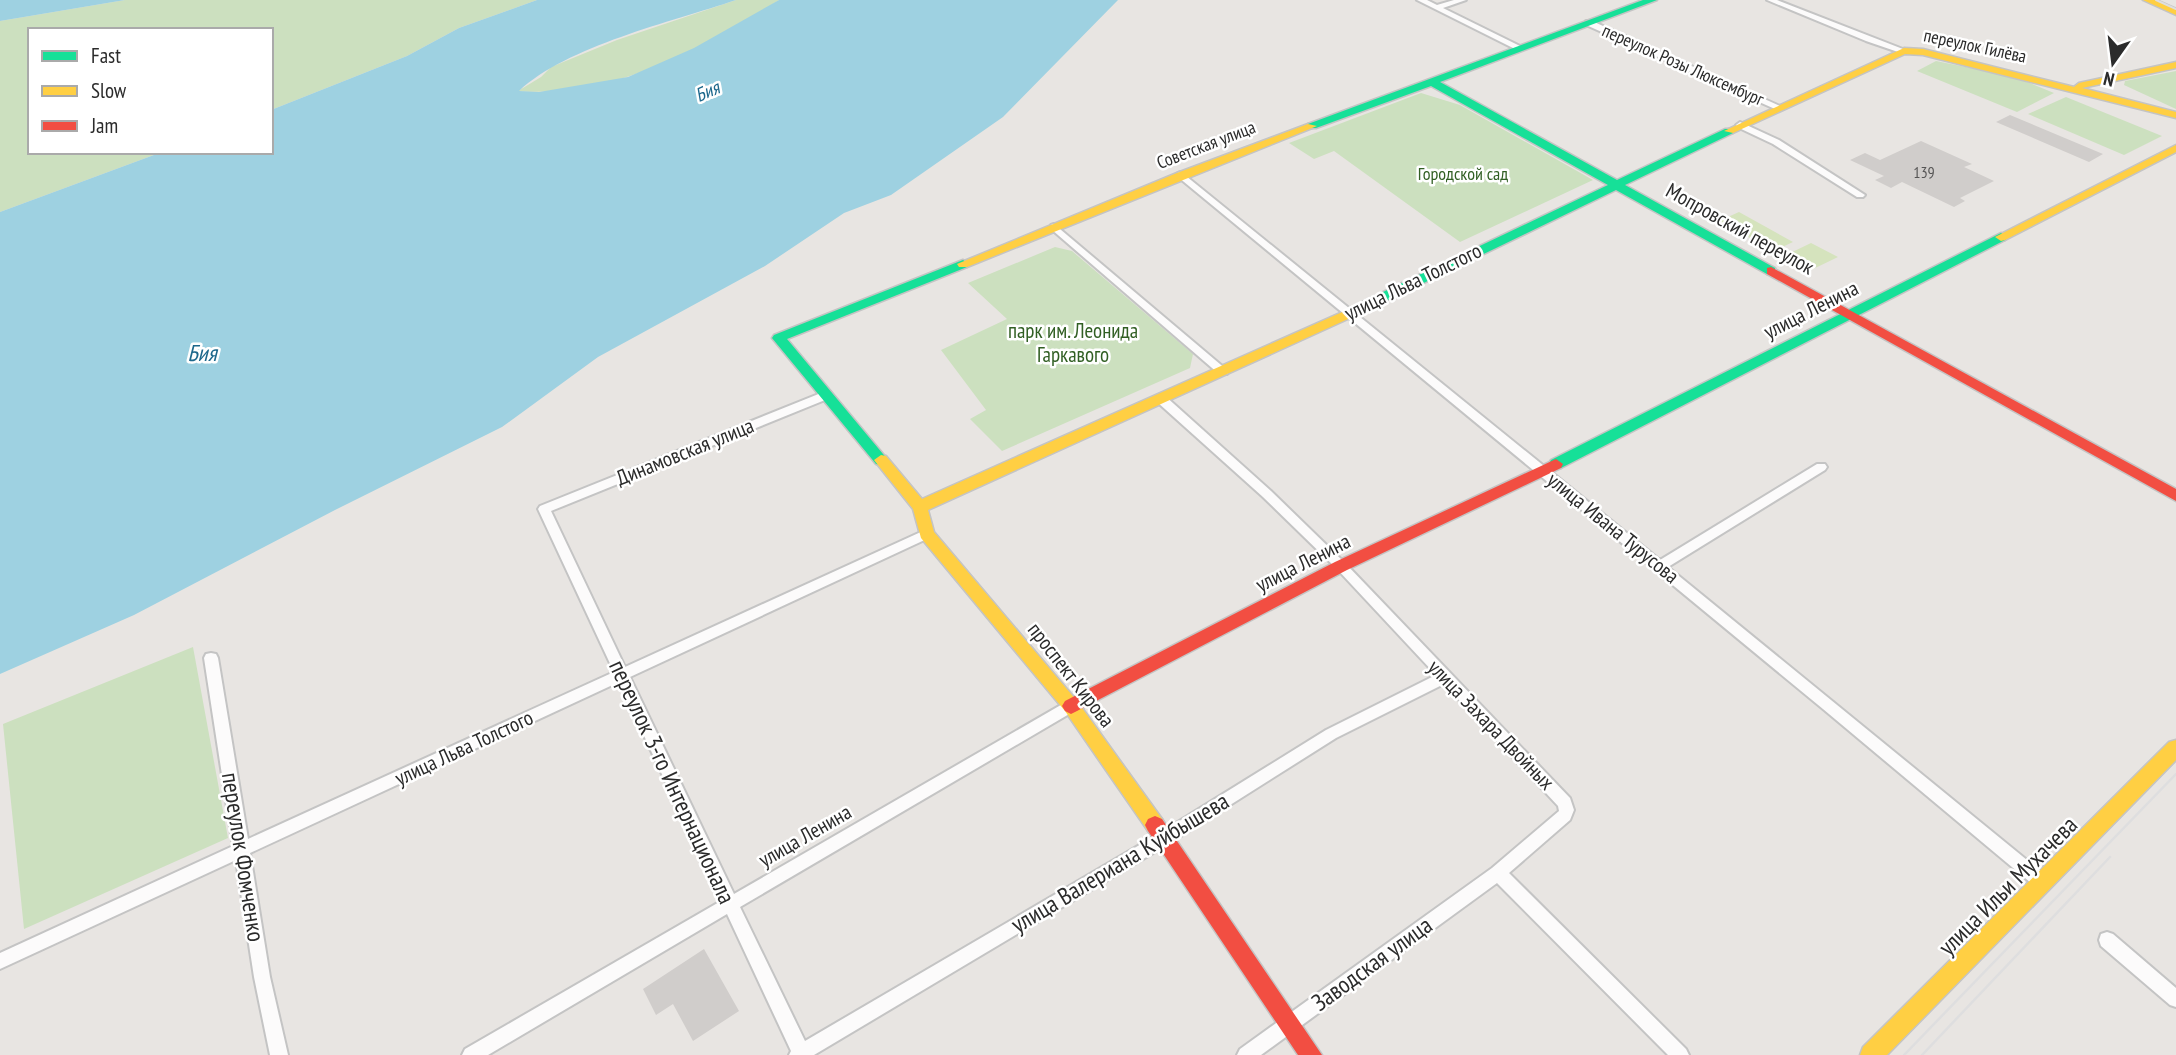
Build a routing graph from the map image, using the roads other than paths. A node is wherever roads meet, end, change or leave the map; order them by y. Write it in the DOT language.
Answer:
graph roads {
  1 [pos="1421,0"];
  2 [pos="1462,0"];
  3 [pos="1652,0"];
  4 [pos="1771,0"];
  5 [pos="2148,0"];
  6 [pos="2168,0"];
  7 [pos="2176,3"];
  8 [pos="1437,7"];
  9 [pos="2176,12"];
  10 [pos="1589,23"];
  11 [pos="1520,48"];
  12 [pos="1905,51"];
  13 [pos="2176,65"];
  14 [pos="2117,78"];
  15 [pos="1430,80"];
  16 [pos="2073,87"];
  17 [pos="1778,107"];
  18 [pos="2153,108"];
  19 [pos="2176,115"];
  20 [pos="1740,125"];
  21 [pos="2176,148"];
  22 [pos="1181,175"];
  23 [pos="1617,184"];
  24 [pos="1860,195"];
  25 [pos="1054,227"];
  26 [pos="1348,314"];
  27 [pos="1849,314"];
  28 [pos="779,338"];
  29 [pos="1223,372"];
  30 [pos="826,395"];
  31 [pos="1160,398"];
  32 [pos="1821,467"];
  33 [pos="1543,471"];
  34 [pos="2176,496"];
  35 [pos="920,507"];
  36 [pos="544,509"];
  37 [pos="927,534"];
  38 [pos="1341,566"];
  39 [pos="1660,566"];
  40 [pos="211,657"];
  41 [pos="622,675"];
  42 [pos="1445,677"];
  43 [pos="1071,706"];
  44 [pos="2176,748"];
  45 [pos="1165,838"];
  46 [pos="243,850"];
  47 [pos="1498,873"];
  48 [pos="2043,883"];
  49 [pos="728,905"];
  50 [pos="2107,940"];
  51 [pos="0,961"];
  52 [pos="2176,999"];
  53 [pos="1289,1023"];
  54 [pos="279,1055"];
  55 [pos="471,1055"];
  56 [pos="800,1055"];
  57 [pos="1246,1055"];
  58 [pos="1311,1055"];
  59 [pos="1680,1055"];
  60 [pos="1871,1055"];
  1 -- 8 [label="street"];
  2 -- 8 [label="street"];
  3 -- 10 [label="street, Советская улица"];
  4 -- 12 [label="street, переулок Гилёва"];
  5 -- 9 [label="street"];
  6 -- 7 [label="street"];
  8 -- 11 [label="street"];
  10 -- 11 [label="street, Советская улица"];
  10 -- 17 [label="street, переулок Розы Люксембург"];
  11 -- 15 [label="street, Советская улица"];
  12 -- 16 [label="street, переулок Гилёва"];
  12 -- 17 [label="street, улица Льва Толстого"];
  13 -- 14 [label="street"];
  14 -- 16 [label="street"];
  14 -- 18 [label="street"];
  15 -- 22 [label="street, Советская улица"];
  15 -- 23 [label="street, Мопровский переулок"];
  16 -- 18 [label="street, переулок Гилёва"];
  17 -- 20 [label="street, улица Льва Толстого"];
  18 -- 19 [label="street, переулок Гилёва"];
  20 -- 23 [label="street, улица Льва Толстого"];
  20 -- 24 [label="street"];
  21 -- 27 [label="street, улица Ленина"];
  22 -- 25 [label="street, Советская улица"];
  22 -- 26 [label="street, улица Ивана Турусова"];
  23 -- 26 [label="street, улица Льва Толстого"];
  23 -- 27 [label="street, Мопровский переулок"];
  25 -- 28 [label="street, Советская улица"];
  25 -- 29 [label="street"];
  26 -- 29 [label="street, улица Льва Толстого"];
  26 -- 33 [label="street, улица Ивана Турусова"];
  27 -- 33 [label="street, улица Ленина"];
  27 -- 34 [label="street, Мопровский переулок"];
  28 -- 30 [label="street, проспект Кирова"];
  29 -- 31 [label="street, улица Льва Толстого"];
  30 -- 35 [label="street, проспект Кирова"];
  30 -- 36 [label="street, Динамовская улица"];
  31 -- 35 [label="street, улица Льва Толстого"];
  31 -- 38 [label="street, улица Захара Двойных"];
  32 -- 39 [label="street"];
  33 -- 38 [label="street, улица Ленина"];
  33 -- 39 [label="street, улица Ивана Турусова"];
  35 -- 37 [label="street, проспект Кирова"];
  36 -- 41 [label="street, переулок 3-го Интернационала"];
  37 -- 41 [label="street, улица Льва Толстого"];
  37 -- 43 [label="street, проспект Кирова"];
  38 -- 42 [label="street, улица Захара Двойных"];
  38 -- 43 [label="street, улица Ленина"];
  39 -- 48 [label="street, улица Ивана Турусова"];
  40 -- 46 [label="street, переулок Фомченко"];
  41 -- 46 [label="street, улица Льва Толстого"];
  41 -- 49 [label="street, переулок 3-го Интернационала"];
  42 -- 45 [label="street, улица Валериана Куйбышева"];
  42 -- 47 [label="street, улица Захара Двойных"];
  43 -- 45 [label="street, проспект Кирова"];
  43 -- 49 [label="street, улица Ленина"];
  44 -- 48 [label="street, улица Ильи Мухачева"];
  45 -- 53 [label="street, проспект Кирова"];
  45 -- 56 [label="street, улица Валериана Куйбышева"];
  46 -- 51 [label="street, улица Льва Толстого"];
  46 -- 54 [label="street, переулок Фомченко"];
  47 -- 53 [label="street, Заводская улица"];
  47 -- 59 [label="street"];
  48 -- 60 [label="street, улица Ильи Мухачева"];
  49 -- 55 [label="street, улица Ленина"];
  49 -- 56 [label="street, переулок 3-го Интернационала"];
  50 -- 52 [label="street"];
  53 -- 57 [label="street, Заводская улица"];
  53 -- 58 [label="street, проспект Кирова"];
}
